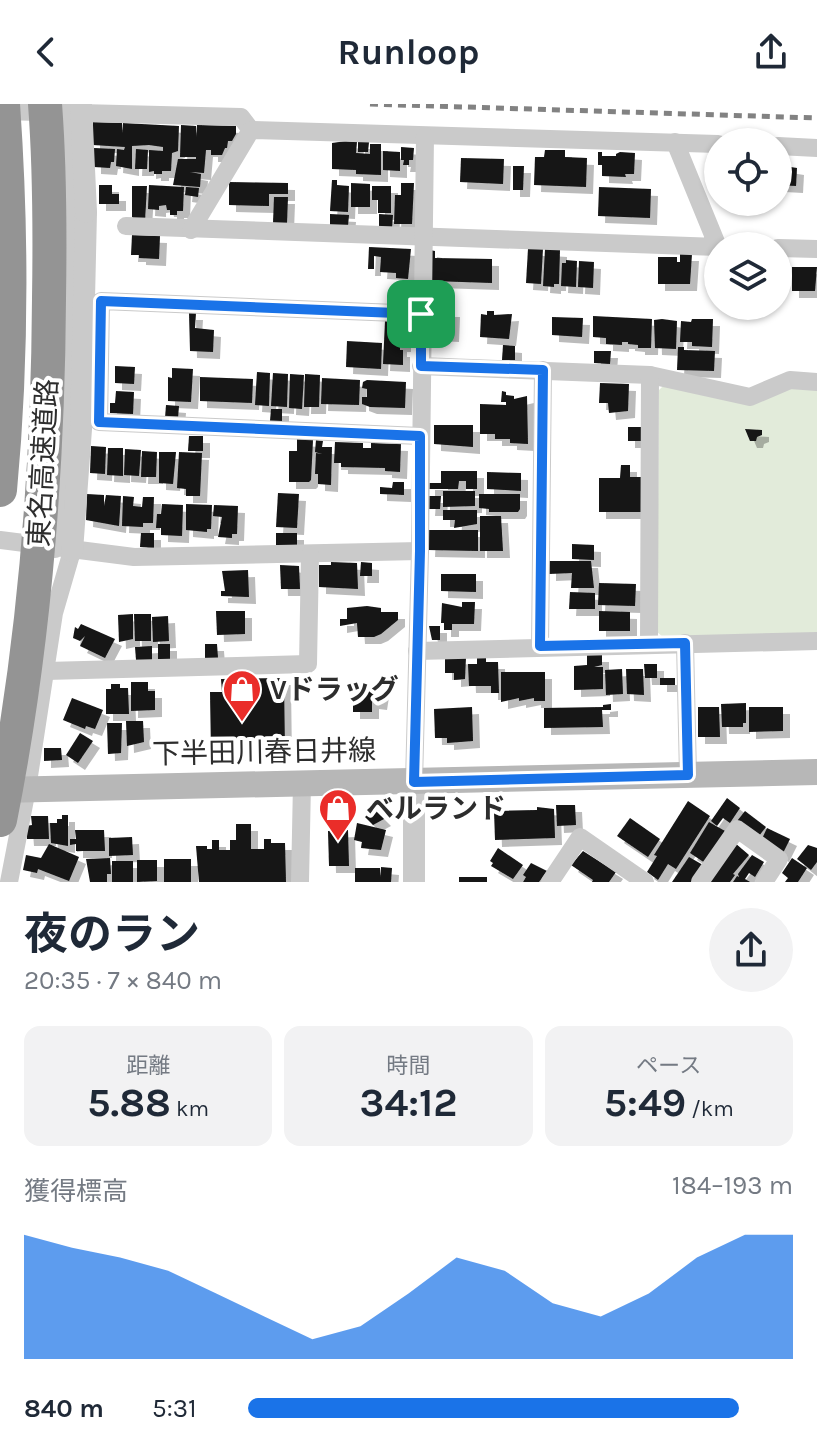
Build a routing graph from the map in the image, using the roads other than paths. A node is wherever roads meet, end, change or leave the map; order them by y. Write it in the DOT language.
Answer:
graph roads {
  1 [pos="3,104"];
  2 [pos="64,107"];
  3 [pos="0,111"];
  4 [pos="251,130"];
  5 [pos="425,136"];
  6 [pos="675,142"];
  7 [pos="704,143"];
  8 [pos="792,147"];
  9 [pos="817,148"];
  10 [pos="0,194"];
  11 [pos="67,198"];
  12 [pos="126,226"];
  13 [pos="191,230"];
  14 [pos="422,238"];
  15 [pos="792,248"];
  16 [pos="817,249"];
  17 [pos="421,314"];
  18 [pos="421,366"];
  19 [pos="543,370"];
  20 [pos="650,375"];
  21 [pos="817,382"];
  22 [pos="420,436"];
  23 [pos="0,490"];
  24 [pos="0,540"];
  25 [pos="64,550"];
  26 [pos="420,551"];
  27 [pos="310,555"];
  28 [pos="817,641"];
  29 [pos="685,643"];
  30 [pos="649,644"];
  31 [pos="540,646"];
  32 [pos="417,651"];
  33 [pos="46,671"];
  34 [pos="817,772"];
  35 [pos="688,775"];
  36 [pos="414,782"];
  37 [pos="302,783"];
  38 [pos="27,789"];
  39 [pos="0,790"];
  40 [pos="0,820"];
  41 [pos="9,882"];
  42 [pos="300,882"];
  43 [pos="414,882"];
  44 [pos="550,882"];
  45 [pos="645,882"];
  46 [pos="700,882"];
  47 [pos="764,882"];
  1 -- 23 [label="highway, 東名高速道路, bridge"];
  2 -- 3 [label="street"];
  2 -- 4 [label="street"];
  2 -- 11 [label="street"];
  2 -- 25 [label="street, bridge"];
  2 -- 40 [label="highway, 東名高速道路, bridge"];
  4 -- 5 [label="street"];
  4 -- 13 [label="street"];
  5 -- 6 [label="street"];
  5 -- 14 [label="street"];
  6 -- 7 [label="street"];
  6 -- 14 [label="street"];
  8 -- 9 [label="street"];
  10 -- 11 [label="street"];
  11 -- 25 [label="street"];
  12 -- 13 [label="street"];
  13 -- 14 [label="street"];
  14 -- 17 [label="street"];
  15 -- 16 [label="street"];
  17 -- 18 [label="street"];
  17 -- 22 [label="street"];
  18 -- 19 [label="street"];
  18 -- 22 [label="street"];
  19 -- 20 [label="street"];
  19 -- 31 [label="street"];
  20 -- 21 [label="street"];
  20 -- 30 [label="street"];
  22 -- 26 [label="street"];
  24 -- 25 [label="street"];
  25 -- 27 [label="street"];
  25 -- 33 [label="street"];
  26 -- 27 [label="street"];
  26 -- 32 [label="street"];
  27 -- 33 [label="street"];
  28 -- 29 [label="street"];
  29 -- 30 [label="street"];
  29 -- 35 [label="street"];
  30 -- 31 [label="street"];
  31 -- 32 [label="street"];
  32 -- 36 [label="street"];
  33 -- 38 [label="street"];
  34 -- 35 [label="main road, 下半田川春日井線"];
  35 -- 36 [label="main road, 下半田川春日井線"];
  36 -- 37 [label="main road, 下半田川春日井線"];
  36 -- 43 [label="street"];
  37 -- 38 [label="main road, 下半田川春日井線"];
  37 -- 42 [label="street"];
  38 -- 39 [label="main road, 下半田川春日井線"];
  38 -- 41 [label="street"];
  44 -- 45 [label="street"];
  46 -- 47 [label="street"];
}
